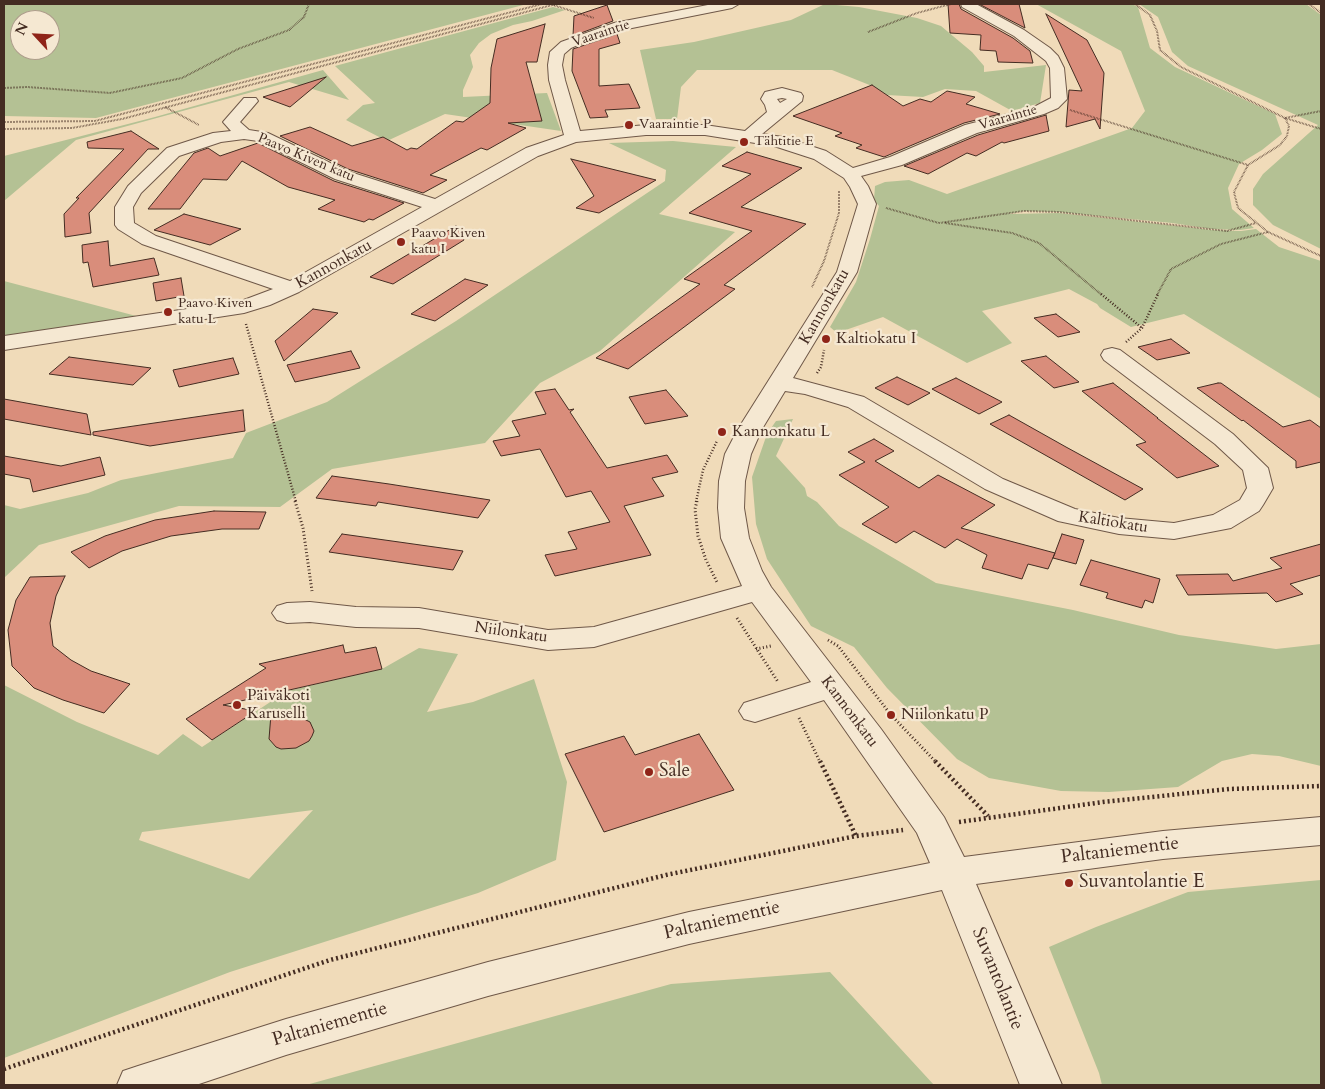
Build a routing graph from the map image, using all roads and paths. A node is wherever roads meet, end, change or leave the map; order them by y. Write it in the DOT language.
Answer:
graph roads {
  1 [pos="309,4"];
  2 [pos="542,4"];
  3 [pos="556,4"];
  4 [pos="732,4"];
  5 [pos="952,4"];
  6 [pos="967,4"];
  7 [pos="1135,4"];
  8 [pos="1309,4"];
  9 [pos="552,5"];
  10 [pos="1321,13"];
  11 [pos="619,26"];
  12 [pos="868,32"];
  13 [pos="4,88"];
  14 [pos="250,101"];
  15 [pos="1053,104"];
  16 [pos="165,107"];
  17 [pos="1321,111"];
  18 [pos="775,112"];
  19 [pos="1285,118"];
  20 [pos="4,122"];
  21 [pos="1321,129"];
  22 [pos="4,131"];
  23 [pos="244,134"];
  24 [pos="749,136"];
  25 [pos="219,137"];
  26 [pos="574,137"];
  27 [pos="1248,165"];
  28 [pos="844,180"];
  29 [pos="438,206"];
  30 [pos="879,206"];
  31 [pos="939,223"];
  32 [pos="1256,223"];
  33 [pos="1268,232"];
  34 [pos="1321,256"];
  35 [pos="292,288"];
  36 [pos="808,295"];
  37 [pos="245,320"];
  38 [pos="1142,328"];
  39 [pos="4,343"];
  40 [pos="1112,355"];
  41 [pos="779,383"];
  42 [pos="718,438"];
  43 [pos="759,592"];
  44 [pos="726,601"];
  45 [pos="299,612"];
  46 [pos="831,687"];
  47 [pos="790,700"];
  48 [pos="755,711"];
  49 [pos="1321,786"];
  50 [pos="932,827"];
  51 [pos="1321,831"];
  52 [pos="856,836"];
  53 [pos="954,873"];
  54 [pos="4,1069"];
  55 [pos="138,1085"];
  56 [pos="1041,1085"];
  1 -- 13 [label="path"];
  2 -- 20 [label="path"];
  3 -- 9 [label="path"];
  4 -- 11 [label="street, Vaaraintie"];
  5 -- 12 [label="path"];
  6 -- 15 [label="street, Vaaraintie"];
  7 -- 19 [label="path"];
  8 -- 10 [label="path"];
  9 -- 11 [label="path"];
  9 -- 16 [label="path"];
  11 -- 26 [label="street, Vaaraintie"];
  14 -- 23 [label="street"];
  15 -- 27 [label="path"];
  15 -- 28 [label="street, Vaaraintie"];
  16 -- 22 [label="path"];
  16 -- 25 [label="path"];
  17 -- 19 [label="path"];
  18 -- 24 [label="street"];
  19 -- 21 [label="path"];
  19 -- 27 [label="path"];
  23 -- 25 [label="street, Paavo Kiven katu"];
  23 -- 29 [label="street, Paavo Kiven katu"];
  24 -- 26 [label="street, Kannonkatu"];
  24 -- 28 [label="street, Kannonkatu"];
  25 -- 35 [label="street, Paavo Kiven katu"];
  26 -- 29 [label="street, Kannonkatu"];
  27 -- 32 [label="path"];
  28 -- 36 [label="path"];
  28 -- 41 [label="street, Kannonkatu"];
  29 -- 35 [label="street, Kannonkatu"];
  30 -- 31 [label="path"];
  31 -- 32 [label="path"];
  31 -- 38 [label="path"];
  32 -- 33 [label="path"];
  33 -- 34 [label="path"];
  33 -- 38 [label="path"];
  35 -- 39 [label="street, Kannonkatu"];
  37 -- 45 [label="path"];
  38 -- 40 [label="path"];
  40 -- 41 [label="street, Kaltiokatu"];
  41 -- 43 [label="street, Kannonkatu"];
  42 -- 44 [label="path"];
  43 -- 44 [label="street, Niilonkatu"];
  43 -- 46 [label="street, Kannonkatu"];
  44 -- 45 [label="street, Niilonkatu"];
  44 -- 47 [label="path"];
  46 -- 47 [label="street"];
  46 -- 50 [label="street, Kannonkatu"];
  47 -- 48 [label="street"];
  47 -- 52 [label="path"];
  49 -- 50 [label="path"];
  50 -- 52 [label="path"];
  50 -- 53 [label="street, Kannonkatu"];
  51 -- 53 [label="street, Paltaniementie"];
  52 -- 54 [label="path"];
  53 -- 55 [label="street, Paltaniementie"];
  53 -- 56 [label="street, Suvantolantie"];
}
